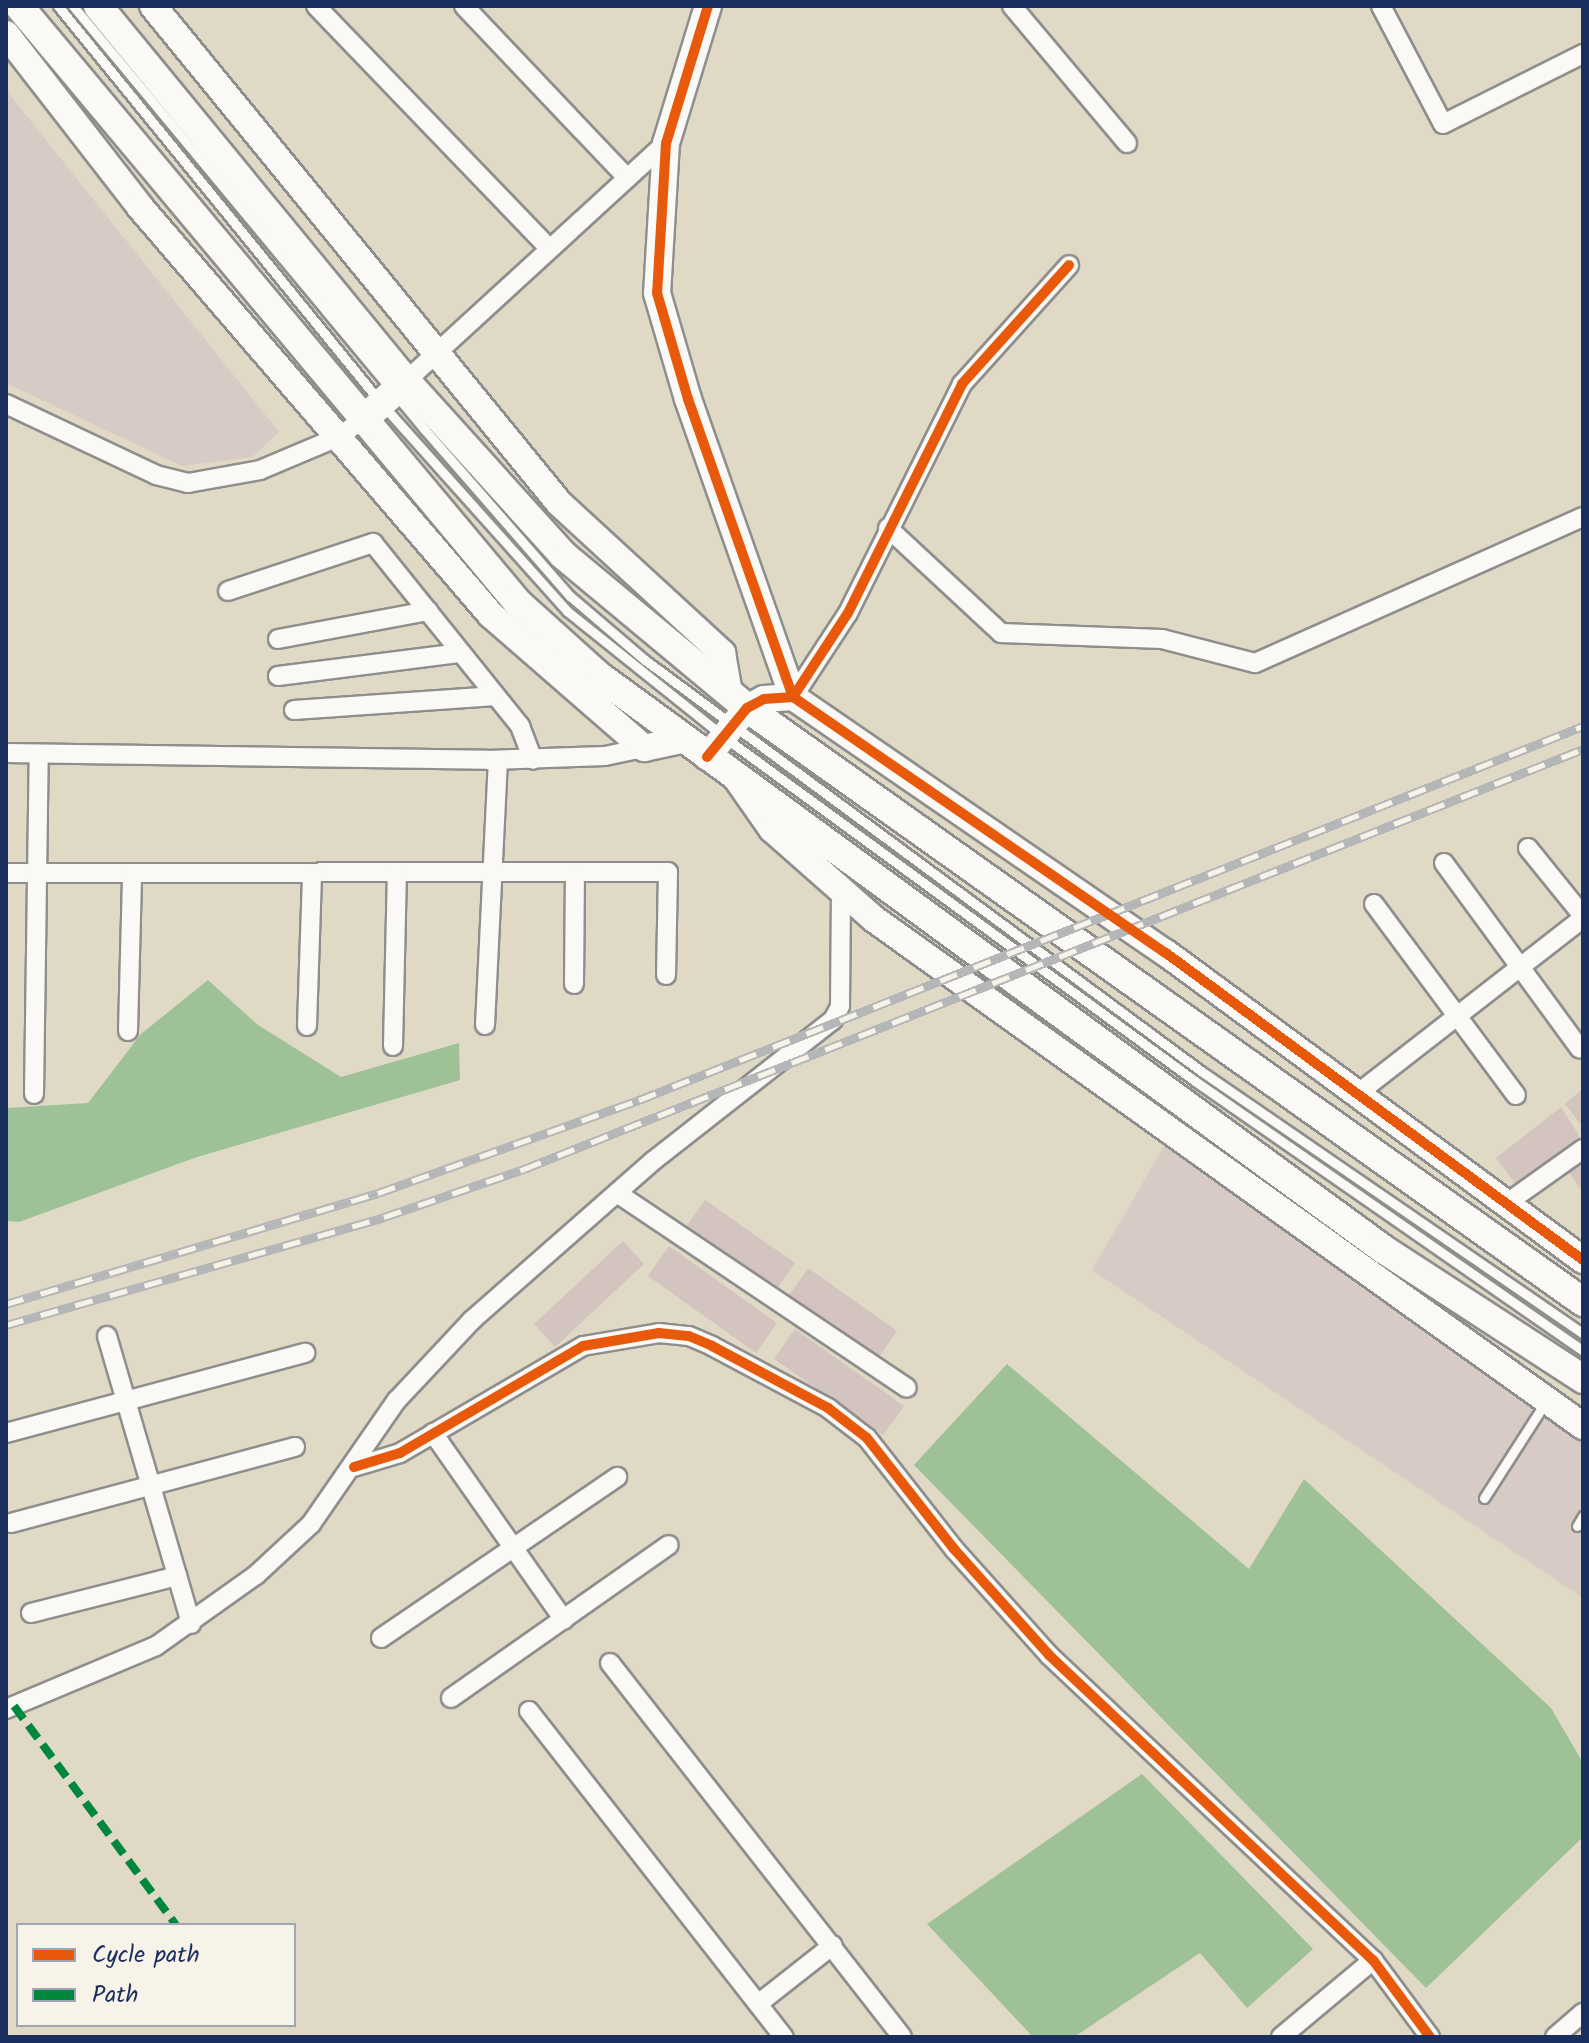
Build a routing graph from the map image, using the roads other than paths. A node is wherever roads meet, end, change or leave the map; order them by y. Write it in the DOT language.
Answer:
graph roads {
  1 [pos="19,6"];
  2 [pos="58,6"];
  3 [pos="73,6"];
  4 [pos="98,6"];
  5 [pos="153,6"];
  6 [pos="316,6"];
  7 [pos="464,6"];
  8 [pos="708,6"];
  9 [pos="1012,6"];
  10 [pos="1381,6"];
  11 [pos="6,34"];
  12 [pos="1583,54"];
  13 [pos="666,143"];
  14 [pos="1127,143"];
  15 [pos="627,178"];
  16 [pos="550,249"];
  17 [pos="1069,265"];
  18 [pos="436,353"];
  19 [pos="386,399"];
  20 [pos="6,404"];
  21 [pos="338,437"];
  22 [pos="1583,517"];
  23 [pos="888,528"];
  24 [pos="228,591"];
  25 [pos="428,611"];
  26 [pos="278,639"];
  27 [pos="461,653"];
  28 [pos="278,676"];
  29 [pos="496,696"];
  30 [pos="793,697"];
  31 [pos="294,710"];
  32 [pos="728,724"];
  33 [pos="681,740"];
  34 [pos="644,748"];
  35 [pos="6,753"];
  36 [pos="39,754"];
  37 [pos="498,760"];
  38 [pos="533,760"];
  39 [pos="737,779"];
  40 [pos="1528,848"];
  41 [pos="1444,863"];
  42 [pos="6,873"];
  43 [pos="312,873"];
  44 [pos="397,873"];
  45 [pos="490,873"];
  46 [pos="575,873"];
  47 [pos="38,874"];
  48 [pos="132,874"];
  49 [pos="841,891"];
  50 [pos="1374,904"];
  51 [pos="1583,917"];
  52 [pos="1520,967"];
  53 [pos="666,975"];
  54 [pos="574,984"];
  55 [pos="1457,1016"];
  56 [pos="485,1025"];
  57 [pos="307,1026"];
  58 [pos="128,1031"];
  59 [pos="393,1046"];
  60 [pos="1580,1049"];
  61 [pos="34,1094"];
  62 [pos="1357,1094"];
  63 [pos="1516,1095"];
  64 [pos="1583,1149"];
  65 [pos="617,1193"];
  66 [pos="1507,1203"];
  67 [pos="1583,1260"];
  68 [pos="1583,1302"];
  69 [pos="1583,1334"];
  70 [pos="107,1336"];
  71 [pos="1583,1351"];
  72 [pos="305,1353"];
  73 [pos="1583,1379"];
  74 [pos="907,1388"];
  75 [pos="1547,1400"];
  76 [pos="127,1402"];
  77 [pos="1583,1426"];
  78 [pos="6,1433"];
  79 [pos="433,1433"];
  80 [pos="295,1447"];
  81 [pos="354,1467"];
  82 [pos="617,1477"];
  83 [pos="151,1488"];
  84 [pos="1484,1498"];
  85 [pos="1583,1516"];
  86 [pos="11,1523"];
  87 [pos="1577,1526"];
  88 [pos="669,1545"];
  89 [pos="514,1549"];
  90 [pos="177,1576"];
  91 [pos="31,1613"];
  92 [pos="564,1620"];
  93 [pos="191,1624"];
  94 [pos="381,1638"];
  95 [pos="610,1663"];
  96 [pos="451,1698"];
  97 [pos="6,1709"];
  98 [pos="529,1711"];
  99 [pos="833,1945"];
  100 [pos="1373,1960"];
  101 [pos="758,2004"];
  102 [pos="1583,2013"];
  103 [pos="1286,2036"];
  104 [pos="784,2037"];
  105 [pos="902,2037"];
  106 [pos="1430,2037"];
  107 [pos="1555,2037"];
  1 -- 19 [label="main road"];
  2 -- 19 [label="lane"];
  3 -- 19 [label="lane"];
  4 -- 19 [label="main road"];
  5 -- 18 [label="street"];
  6 -- 16 [label="street"];
  7 -- 15 [label="street"];
  8 -- 13 [label="street"];
  9 -- 14 [label="street"];
  10 -- 12 [label="street"];
  11 -- 21 [label="street"];
  13 -- 15 [label="street"];
  13 -- 30 [label="street"];
  15 -- 16 [label="street"];
  16 -- 18 [label="street"];
  17 -- 23 [label="street"];
  18 -- 19 [label="street"];
  18 -- 32 [label="street"];
  19 -- 21 [label="street"];
  19 -- 32 [label="main road"];
  19 -- 32 [label="lane"];
  19 -- 33 [label="main road"];
  20 -- 21 [label="street"];
  21 -- 34 [label="street"];
  22 -- 23 [label="street"];
  23 -- 30 [label="street"];
  24 -- 25 [label="street"];
  25 -- 26 [label="street"];
  25 -- 27 [label="street"];
  27 -- 28 [label="street"];
  27 -- 29 [label="street"];
  29 -- 31 [label="street"];
  29 -- 38 [label="street"];
  30 -- 32 [label="street"];
  30 -- 62 [label="street"];
  32 -- 33 [label="main road"];
  32 -- 39 [label="main road"];
  32 -- 68 [label="main road"];
  32 -- 69 [label="lane"];
  32 -- 71 [label="lane"];
  33 -- 34 [label="street"];
  34 -- 38 [label="street"];
  35 -- 36 [label="street"];
  36 -- 37 [label="street"];
  36 -- 47 [label="street"];
  37 -- 38 [label="street"];
  37 -- 45 [label="street"];
  39 -- 49 [label="street"];
  39 -- 73 [label="main road"];
  40 -- 51 [label="street"];
  41 -- 52 [label="street"];
  42 -- 47 [label="street"];
  43 -- 44 [label="street"];
  43 -- 48 [label="street"];
  43 -- 57 [label="street"];
  44 -- 45 [label="street"];
  44 -- 59 [label="street"];
  45 -- 46 [label="street"];
  45 -- 56 [label="street"];
  46 -- 53 [label="street"];
  46 -- 54 [label="street"];
  47 -- 48 [label="street"];
  47 -- 61 [label="street"];
  48 -- 58 [label="street"];
  49 -- 65 [label="street"];
  49 -- 75 [label="street"];
  50 -- 55 [label="street"];
  51 -- 52 [label="street"];
  52 -- 55 [label="street"];
  52 -- 60 [label="street"];
  55 -- 62 [label="street"];
  55 -- 63 [label="street"];
  62 -- 66 [label="street"];
  64 -- 66 [label="street"];
  65 -- 74 [label="street"];
  65 -- 81 [label="street"];
  66 -- 67 [label="street"];
  70 -- 76 [label="street"];
  72 -- 76 [label="street"];
  75 -- 77 [label="street"];
  75 -- 84 [label="lane"];
  76 -- 78 [label="street"];
  76 -- 83 [label="street"];
  79 -- 81 [label="street"];
  79 -- 89 [label="street"];
  79 -- 100 [label="street"];
  80 -- 83 [label="street"];
  81 -- 93 [label="street"];
  82 -- 89 [label="street"];
  83 -- 86 [label="street"];
  83 -- 90 [label="street"];
  85 -- 87 [label="lane"];
  88 -- 92 [label="street"];
  89 -- 92 [label="street"];
  89 -- 94 [label="street"];
  90 -- 91 [label="street"];
  90 -- 93 [label="street"];
  92 -- 96 [label="street"];
  93 -- 97 [label="street"];
  95 -- 99 [label="street"];
  98 -- 101 [label="street"];
  99 -- 101 [label="street"];
  99 -- 105 [label="street"];
  100 -- 103 [label="street"];
  100 -- 106 [label="street"];
  101 -- 104 [label="street"];
  102 -- 107 [label="street"];
}
